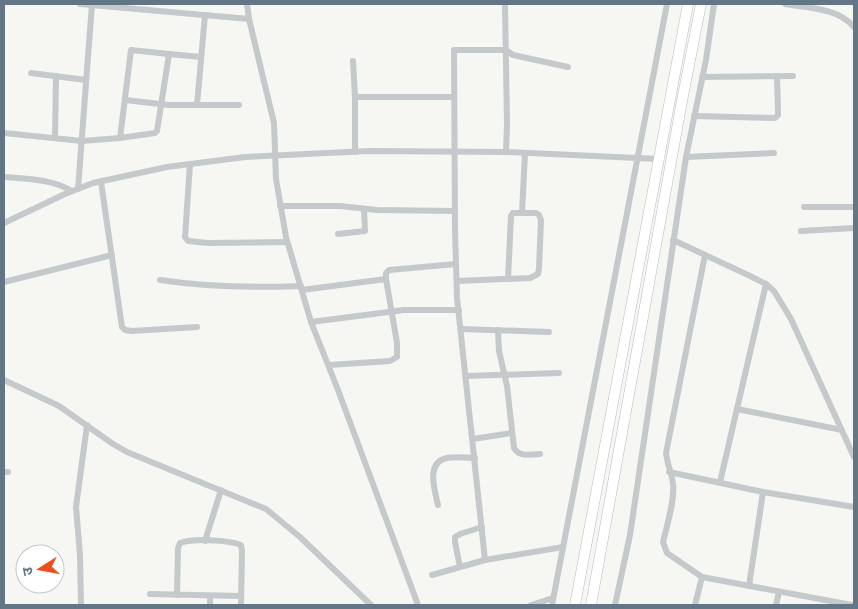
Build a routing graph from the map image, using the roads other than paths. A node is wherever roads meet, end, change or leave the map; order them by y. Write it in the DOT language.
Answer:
graph roads {
  1 [pos="80,4"];
  2 [pos="92,4"];
  3 [pos="168,4"];
  4 [pos="247,4"];
  5 [pos="505,4"];
  6 [pos="667,4"];
  7 [pos="688,4"];
  8 [pos="701,4"];
  9 [pos="714,4"];
  10 [pos="785,4"];
  11 [pos="168,12"];
  12 [pos="205,15"];
  13 [pos="249,19"];
  14 [pos="854,28"];
  15 [pos="506,50"];
  16 [pos="169,54"];
  17 [pos="202,57"];
  18 [pos="353,61"];
  19 [pos="568,67"];
  20 [pos="31,73"];
  21 [pos="56,76"];
  22 [pos="777,76"];
  23 [pos="793,76"];
  24 [pos="702,77"];
  25 [pos="86,80"];
  26 [pos="355,97"];
  27 [pos="454,97"];
  28 [pos="125,100"];
  29 [pos="161,104"];
  30 [pos="197,105"];
  31 [pos="239,105"];
  32 [pos="694,116"];
  33 [pos="4,133"];
  34 [pos="55,138"];
  35 [pos="120,138"];
  36 [pos="82,141"];
  37 [pos="355,152"];
  38 [pos="454,152"];
  39 [pos="506,152"];
  40 [pos="525,153"];
  41 [pos="774,154"];
  42 [pos="274,155"];
  43 [pos="637,157"];
  44 [pos="686,157"];
  45 [pos="659,159"];
  46 [pos="190,164"];
  47 [pos="4,177"];
  48 [pos="101,182"];
  49 [pos="75,190"];
  50 [pos="280,206"];
  51 [pos="804,207"];
  52 [pos="854,207"];
  53 [pos="364,209"];
  54 [pos="455,211"];
  55 [pos="522,212"];
  56 [pos="4,223"];
  57 [pos="854,228"];
  58 [pos="801,231"];
  59 [pos="338,234"];
  60 [pos="673,240"];
  61 [pos="288,242"];
  62 [pos="112,255"];
  63 [pos="705,255"];
  64 [pos="456,264"];
  65 [pos="386,279"];
  66 [pos="508,279"];
  67 [pos="160,280"];
  68 [pos="456,281"];
  69 [pos="4,282"];
  70 [pos="766,284"];
  71 [pos="301,288"];
  72 [pos="459,310"];
  73 [pos="392,311"];
  74 [pos="311,322"];
  75 [pos="197,327"];
  76 [pos="461,328"];
  77 [pos="498,330"];
  78 [pos="549,332"];
  79 [pos="329,365"];
  80 [pos="559,373"];
  81 [pos="504,375"];
  82 [pos="466,376"];
  83 [pos="4,380"];
  84 [pos="737,408"];
  85 [pos="87,425"];
  86 [pos="842,430"];
  87 [pos="512,433"];
  88 [pos="473,439"];
  89 [pos="540,454"];
  90 [pos="854,456"];
  91 [pos="475,458"];
  92 [pos="669,472"];
  93 [pos="720,482"];
  94 [pos="221,490"];
  95 [pos="763,492"];
  96 [pos="438,505"];
  97 [pos="854,507"];
  98 [pos="482,527"];
  99 [pos="205,541"];
  100 [pos="563,547"];
  101 [pos="485,560"];
  102 [pos="460,567"];
  103 [pos="432,575"];
  104 [pos="702,577"];
  105 [pos="749,586"];
  106 [pos="779,592"];
  107 [pos="150,594"];
  108 [pos="177,595"];
  109 [pos="210,596"];
  110 [pos="241,596"];
  111 [pos="809,597"];
  112 [pos="553,602"];
  113 [pos="81,605"];
  114 [pos="210,605"];
  115 [pos="241,605"];
  116 [pos="371,605"];
  117 [pos="418,605"];
  118 [pos="531,605"];
  119 [pos="576,605"];
  120 [pos="591,605"];
  121 [pos="615,605"];
  122 [pos="695,605"];
  123 [pos="776,605"];
  124 [pos="807,605"];
  125 [pos="852,605"];
  1 -- 2 [label="street"];
  2 -- 11 [label="street"];
  2 -- 25 [label="street"];
  3 -- 11 [label="street"];
  4 -- 13 [label="street"];
  5 -- 15 [label="street"];
  6 -- 43 [label="street"];
  7 -- 45 [label="highway"];
  8 -- 120 [label="highway"];
  9 -- 24 [label="street"];
  10 -- 14 [label="street"];
  11 -- 12 [label="street"];
  12 -- 13 [label="street"];
  12 -- 17 [label="street"];
  13 -- 42 [label="street"];
  15 -- 19 [label="street"];
  15 -- 27 [label="street"];
  15 -- 39 [label="street"];
  16 -- 17 [label="street"];
  16 -- 28 [label="street"];
  16 -- 29 [label="street"];
  17 -- 30 [label="street"];
  18 -- 26 [label="street"];
  20 -- 21 [label="street"];
  21 -- 25 [label="street"];
  21 -- 34 [label="street"];
  22 -- 23 [label="street"];
  22 -- 24 [label="street"];
  22 -- 32 [label="street"];
  24 -- 32 [label="street"];
  25 -- 36 [label="street"];
  26 -- 27 [label="street"];
  26 -- 37 [label="street"];
  27 -- 38 [label="street"];
  28 -- 29 [label="street"];
  28 -- 35 [label="street"];
  29 -- 30 [label="street"];
  29 -- 35 [label="street"];
  30 -- 31 [label="street"];
  32 -- 44 [label="street"];
  33 -- 34 [label="street"];
  34 -- 36 [label="street"];
  35 -- 36 [label="street"];
  36 -- 49 [label="street"];
  37 -- 38 [label="street"];
  37 -- 42 [label="street"];
  38 -- 39 [label="street"];
  38 -- 54 [label="street"];
  39 -- 40 [label="street"];
  40 -- 43 [label="street"];
  40 -- 55 [label="street"];
  41 -- 44 [label="street"];
  42 -- 46 [label="street"];
  42 -- 50 [label="street"];
  43 -- 45 [label="street"];
  43 -- 100 [label="street"];
  44 -- 60 [label="street"];
  45 -- 119 [label="highway"];
  46 -- 48 [label="street"];
  46 -- 61 [label="street"];
  47 -- 49 [label="street"];
  48 -- 49 [label="street"];
  48 -- 62 [label="street"];
  49 -- 56 [label="street"];
  50 -- 53 [label="street"];
  50 -- 61 [label="street"];
  51 -- 52 [label="street"];
  53 -- 54 [label="street"];
  53 -- 59 [label="street"];
  54 -- 64 [label="street"];
  55 -- 66 [label="street"];
  55 -- 66 [label="street"];
  57 -- 58 [label="street"];
  60 -- 63 [label="street"];
  60 -- 121 [label="street"];
  61 -- 71 [label="street"];
  62 -- 69 [label="street"];
  62 -- 75 [label="street"];
  63 -- 70 [label="street"];
  63 -- 92 [label="street"];
  64 -- 65 [label="street"];
  64 -- 68 [label="street"];
  65 -- 71 [label="street"];
  65 -- 73 [label="street"];
  66 -- 68 [label="street"];
  67 -- 71 [label="street"];
  68 -- 72 [label="street"];
  70 -- 84 [label="street"];
  70 -- 86 [label="street"];
  71 -- 74 [label="street"];
  72 -- 73 [label="street"];
  72 -- 76 [label="street"];
  73 -- 74 [label="street"];
  73 -- 79 [label="street"];
  74 -- 79 [label="street"];
  76 -- 77 [label="street"];
  76 -- 82 [label="street"];
  77 -- 78 [label="street"];
  77 -- 81 [label="street"];
  79 -- 117 [label="street"];
  80 -- 81 [label="street"];
  81 -- 82 [label="street"];
  81 -- 87 [label="street"];
  82 -- 88 [label="street"];
  83 -- 85 [label="street"];
  84 -- 86 [label="street"];
  84 -- 93 [label="street"];
  85 -- 94 [label="street"];
  85 -- 113 [label="street"];
  86 -- 90 [label="street"];
  87 -- 88 [label="street"];
  87 -- 89 [label="street"];
  88 -- 91 [label="street"];
  91 -- 96 [label="street"];
  91 -- 98 [label="street"];
  92 -- 93 [label="street"];
  92 -- 104 [label="street"];
  93 -- 95 [label="street"];
  94 -- 99 [label="street"];
  94 -- 116 [label="street"];
  95 -- 97 [label="street"];
  95 -- 105 [label="street"];
  98 -- 101 [label="street"];
  98 -- 102 [label="street"];
  99 -- 108 [label="street"];
  99 -- 110 [label="street"];
  100 -- 101 [label="street"];
  100 -- 112 [label="street"];
  101 -- 102 [label="street"];
  102 -- 103 [label="street"];
  104 -- 105 [label="street"];
  104 -- 122 [label="street"];
  105 -- 106 [label="street"];
  106 -- 111 [label="street"];
  106 -- 123 [label="street"];
  107 -- 108 [label="street"];
  108 -- 109 [label="street"];
  109 -- 110 [label="street"];
  109 -- 114 [label="street"];
  110 -- 115 [label="street"];
  111 -- 124 [label="street"];
  111 -- 125 [label="street"];
  112 -- 118 [label="street"];
}
